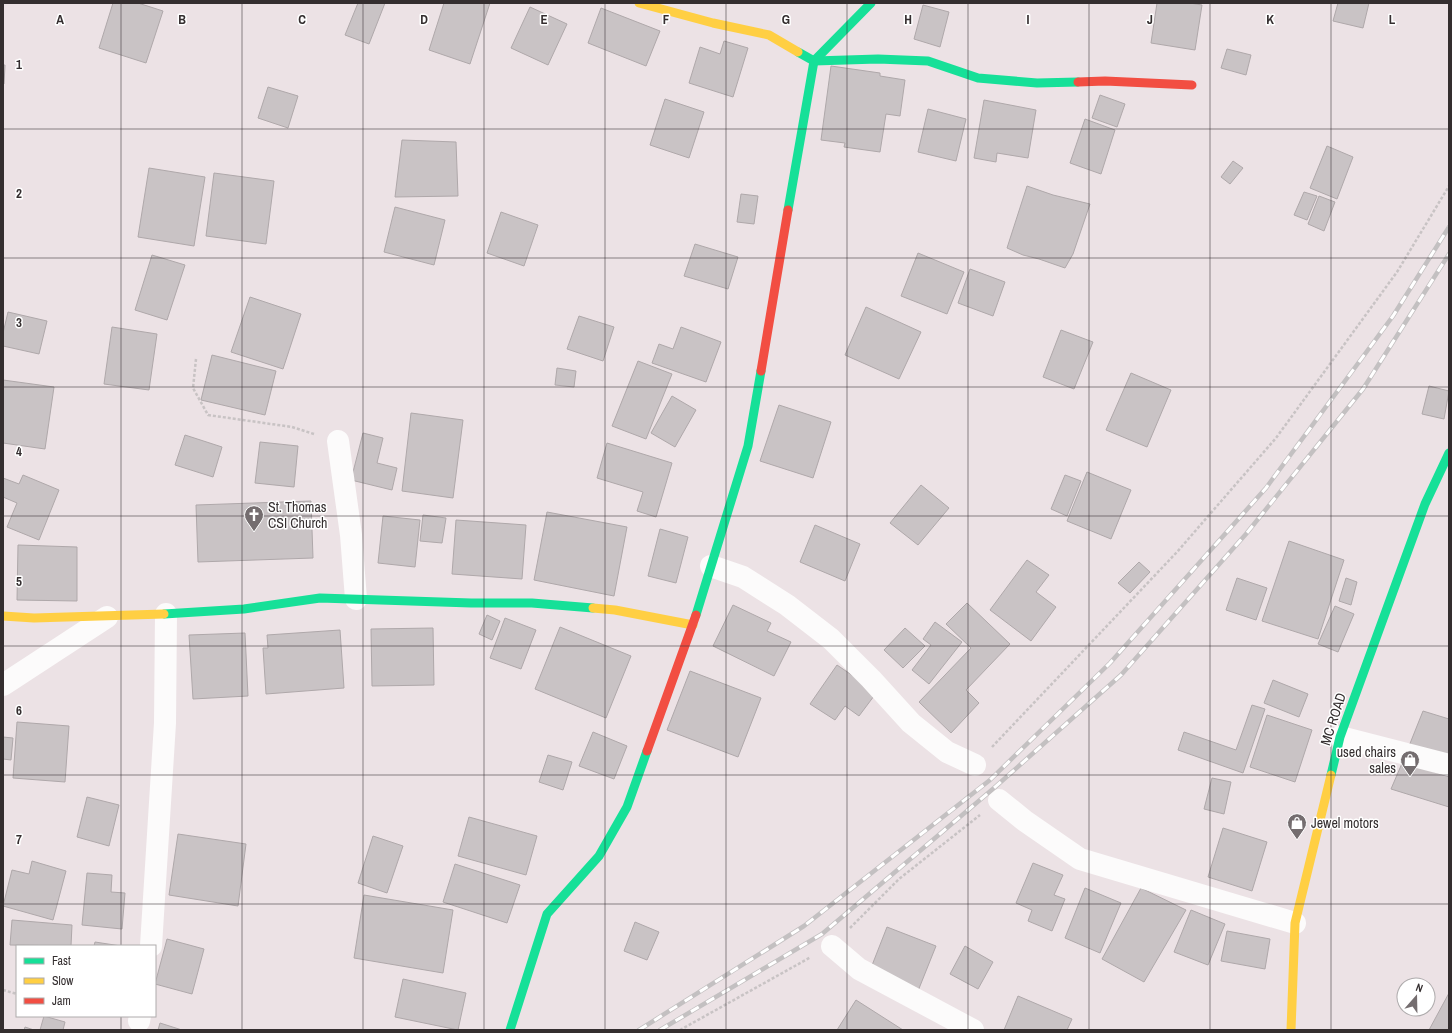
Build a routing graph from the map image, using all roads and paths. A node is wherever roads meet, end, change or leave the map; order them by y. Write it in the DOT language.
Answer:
graph roads {
  1 [pos="639,3"];
  2 [pos="871,3"];
  3 [pos="814,60"];
  4 [pos="1192,84"];
  5 [pos="1449,186"];
  6 [pos="196,359"];
  7 [pos="338,441"];
  8 [pos="1449,453"];
  9 [pos="711,566"];
  10 [pos="356,599"];
  11 [pos="166,614"];
  12 [pos="3,616"];
  13 [pos="107,617"];
  14 [pos="693,625"];
  15 [pos="3,685"];
  16 [pos="1340,737"];
  17 [pos="975,765"];
  18 [pos="1449,765"];
  19 [pos="999,800"];
  20 [pos="1295,923"];
  21 [pos="151,945"];
  22 [pos="832,946"];
  23 [pos="3,990"];
  24 [pos="16,994"];
  25 [pos="510,1030"];
  26 [pos="973,1030"];
  27 [pos="1291,1030"];
  1 -- 3 [label="street"];
  2 -- 3 [label="street"];
  3 -- 4 [label="street"];
  3 -- 9 [label="street"];
  5 -- 17 [label="path"];
  6 -- 7 [label="path"];
  7 -- 10 [label="street"];
  8 -- 16 [label="street, MC ROAD"];
  9 -- 14 [label="street"];
  9 -- 17 [label="street"];
  10 -- 11 [label="street"];
  10 -- 14 [label="street"];
  11 -- 13 [label="street"];
  11 -- 21 [label="street"];
  12 -- 13 [label="street"];
  13 -- 15 [label="street"];
  14 -- 25 [label="street"];
  16 -- 18 [label="street"];
  16 -- 20 [label="street, MC ROAD"];
  19 -- 20 [label="street"];
  20 -- 27 [label="street, MC ROAD"];
  22 -- 26 [label="street"];
  23 -- 24 [label="path"];
}
